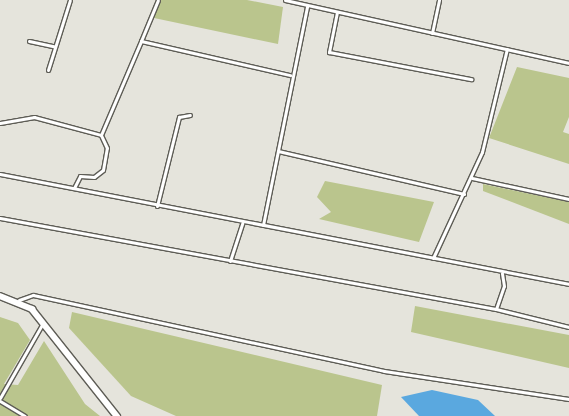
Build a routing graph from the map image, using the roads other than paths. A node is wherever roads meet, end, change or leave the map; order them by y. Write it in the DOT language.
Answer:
graph roads {
  1 [pos="70,0"];
  2 [pos="158,0"];
  3 [pos="285,0"];
  4 [pos="439,0"];
  5 [pos="307,6"];
  6 [pos="336,12"];
  7 [pos="432,33"];
  8 [pos="29,41"];
  9 [pos="141,41"];
  10 [pos="53,46"];
  11 [pos="507,49"];
  12 [pos="569,63"];
  13 [pos="48,70"];
  14 [pos="290,76"];
  15 [pos="471,79"];
  16 [pos="190,115"];
  17 [pos="0,123"];
  18 [pos="101,135"];
  19 [pos="278,151"];
  20 [pos="0,174"];
  21 [pos="472,178"];
  22 [pos="74,188"];
  23 [pos="464,194"];
  24 [pos="569,199"];
  25 [pos="157,206"];
  26 [pos="0,218"];
  27 [pos="242,223"];
  28 [pos="263,225"];
  29 [pos="433,258"];
  30 [pos="230,261"];
  31 [pos="502,273"];
  32 [pos="569,284"];
  33 [pos="0,296"];
  34 [pos="19,300"];
  35 [pos="496,309"];
  36 [pos="43,323"];
  37 [pos="569,327"];
  38 [pos="569,399"];
  39 [pos="0,400"];
  40 [pos="25,416"];
  41 [pos="117,416"];
  1 -- 10 [label="lane"];
  2 -- 9 [label="lane"];
  3 -- 5 [label="lane"];
  4 -- 7 [label="lane"];
  5 -- 6 [label="lane"];
  5 -- 14 [label="lane"];
  6 -- 7 [label="lane"];
  6 -- 15 [label="lane"];
  7 -- 11 [label="lane"];
  8 -- 10 [label="lane"];
  9 -- 14 [label="lane"];
  9 -- 18 [label="lane"];
  10 -- 13 [label="lane"];
  11 -- 12 [label="lane"];
  11 -- 21 [label="lane"];
  14 -- 19 [label="lane"];
  16 -- 25 [label="lane"];
  17 -- 18 [label="lane"];
  18 -- 22 [label="lane"];
  19 -- 23 [label="lane"];
  19 -- 28 [label="lane"];
  20 -- 22 [label="lane"];
  21 -- 23 [label="lane"];
  21 -- 24 [label="lane"];
  22 -- 25 [label="lane"];
  23 -- 29 [label="lane"];
  25 -- 27 [label="lane"];
  26 -- 30 [label="lane"];
  27 -- 28 [label="lane"];
  27 -- 30 [label="lane"];
  28 -- 29 [label="lane"];
  29 -- 31 [label="lane"];
  30 -- 35 [label="lane"];
  31 -- 32 [label="lane"];
  31 -- 35 [label="lane"];
  33 -- 34 [label="street"];
  34 -- 36 [label="street"];
  34 -- 38 [label="lane"];
  35 -- 37 [label="lane"];
  36 -- 39 [label="lane"];
  36 -- 41 [label="street"];
  39 -- 40 [label="lane"];
}
